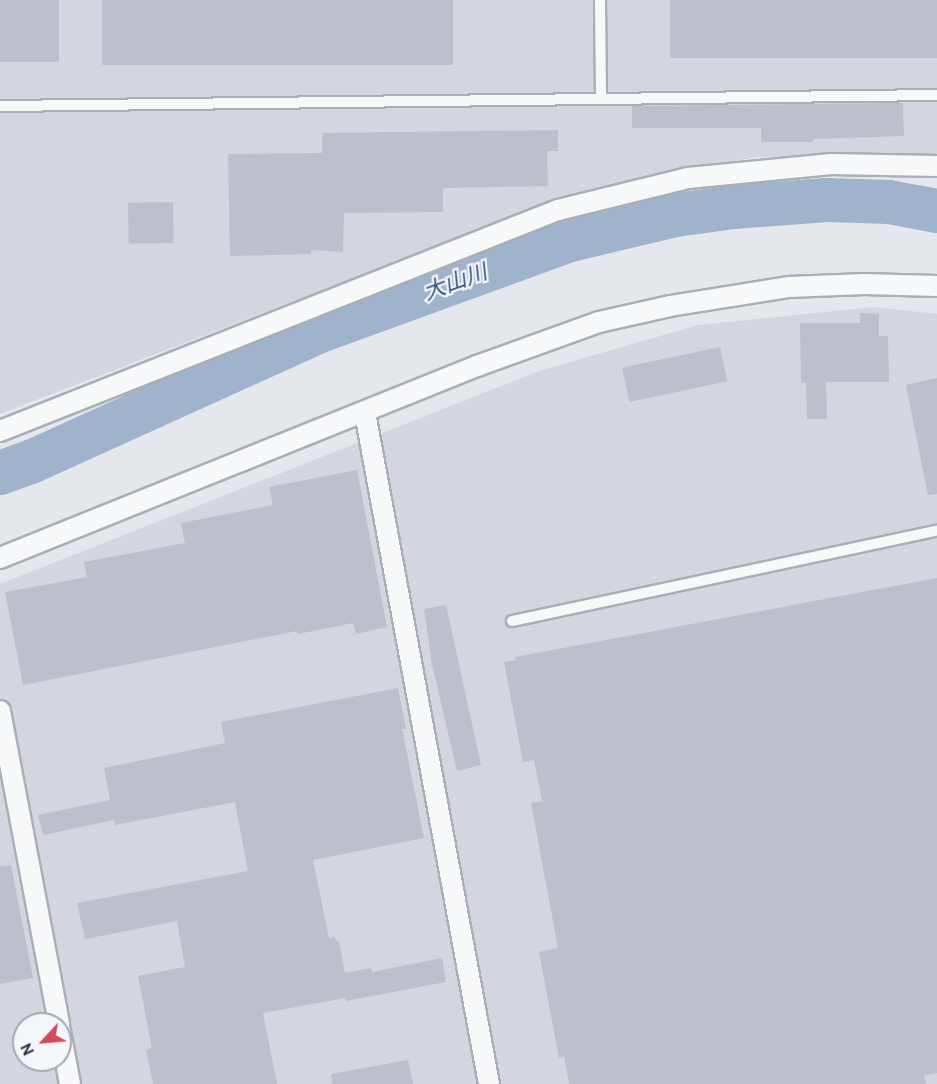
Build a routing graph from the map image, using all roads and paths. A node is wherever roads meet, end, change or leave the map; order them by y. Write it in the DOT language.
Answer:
graph roads {
  1 [pos="600,0"];
  2 [pos="937,94"];
  3 [pos="601,98"];
  4 [pos="0,106"];
  5 [pos="937,166"];
  6 [pos="937,286"];
  7 [pos="364,413"];
  8 [pos="0,431"];
  9 [pos="937,531"];
  10 [pos="0,558"];
  11 [pos="512,621"];
  12 [pos="0,711"];
  13 [pos="57,1012"];
  14 [pos="489,1084"];
  1 -- 3 [label="lane"];
  2 -- 3 [label="lane"];
  3 -- 4 [label="lane"];
  5 -- 8 [label="street"];
  6 -- 7 [label="street"];
  7 -- 10 [label="street"];
  7 -- 14 [label="street"];
  9 -- 11 [label="lane"];
  12 -- 13 [label="street"];
}
